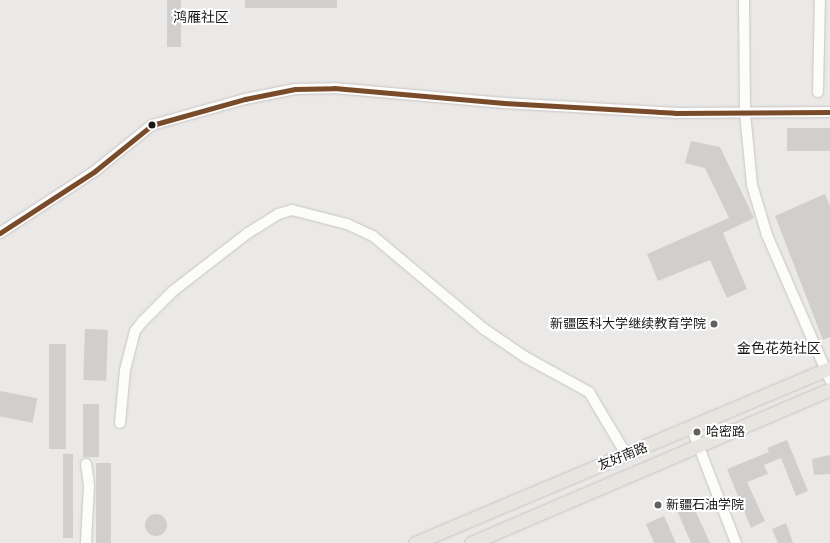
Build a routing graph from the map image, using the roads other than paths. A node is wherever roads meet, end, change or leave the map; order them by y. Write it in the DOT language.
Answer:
graph roads {
  1 [pos="744,0"];
  2 [pos="820,0"];
  3 [pos="818,92"];
  4 [pos="830,112"];
  5 [pos="745,113"];
  6 [pos="0,233"];
  7 [pos="828,373"];
  8 [pos="830,389"];
  9 [pos="120,423"];
  10 [pos="692,429"];
  11 [pos="698,446"];
  12 [pos="627,456"];
  13 [pos="86,464"];
  14 [pos="86,543"];
  15 [pos="416,543"];
  16 [pos="471,543"];
  17 [pos="736,543"];
  1 -- 5 [label="street"];
  2 -- 3 [label="street"];
  4 -- 5 [label="street"];
  5 -- 6 [label="street"];
  5 -- 7 [label="street"];
  7 -- 10 [label="main road, 友好南路"];
  8 -- 11 [label="main road, 友好南路"];
  9 -- 12 [label="street"];
  10 -- 11 [label="street"];
  10 -- 12 [label="main road, 友好南路"];
  11 -- 16 [label="main road, 友好南路"];
  11 -- 17 [label="street"];
  12 -- 15 [label="main road, 友好南路"];
  13 -- 14 [label="street"];
}
